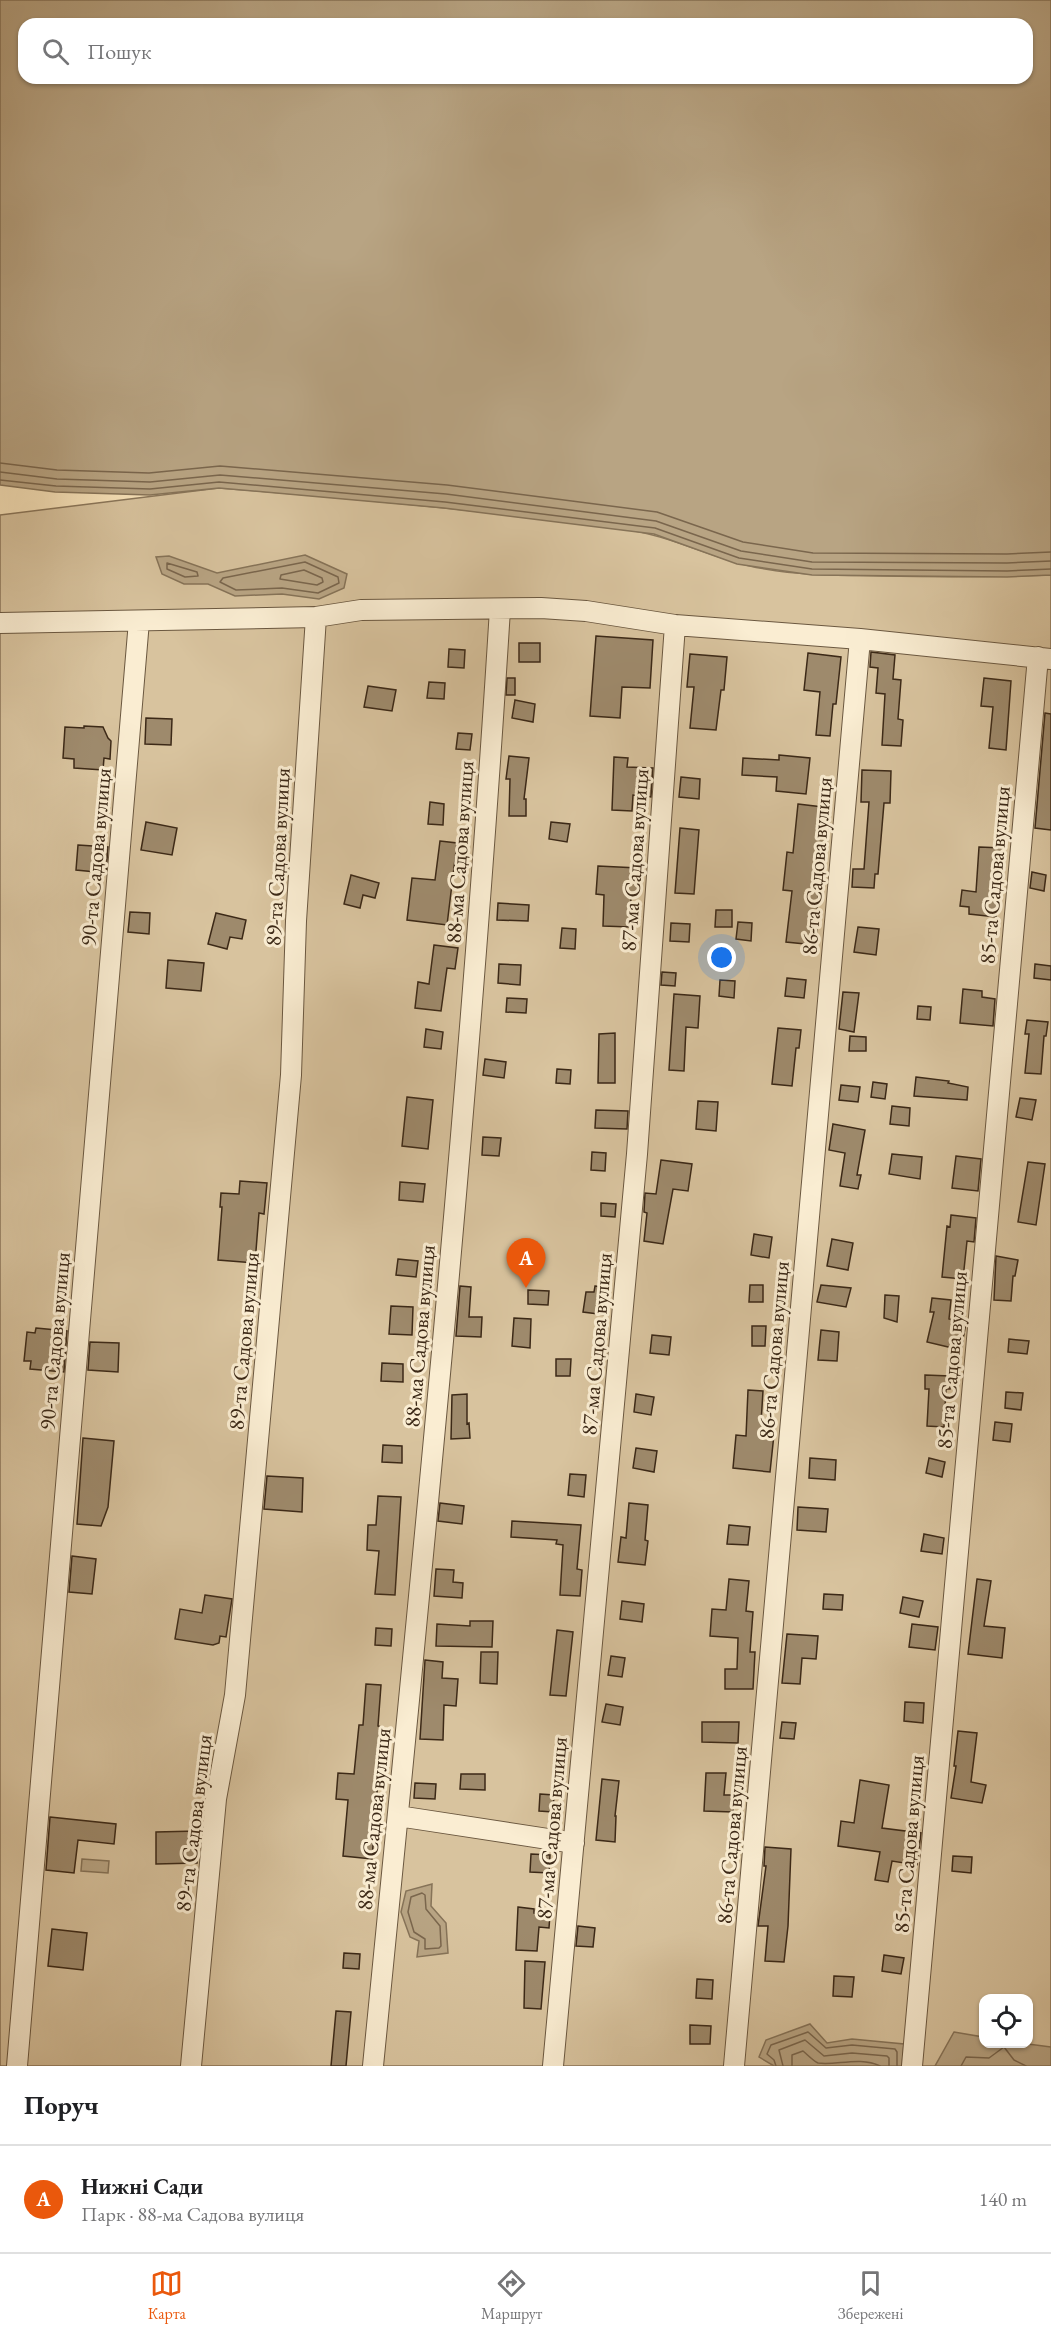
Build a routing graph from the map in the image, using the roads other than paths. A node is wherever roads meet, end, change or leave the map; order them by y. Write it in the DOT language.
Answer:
graph roads {
  1 [pos="500,609"];
  2 [pos="316,617"];
  3 [pos="139,621"];
  4 [pos="0,623"];
  5 [pos="675,625"];
  6 [pos="860,639"];
  7 [pos="1044,658"];
  8 [pos="398,1816"];
  9 [pos="574,1843"];
  10 [pos="17,2066"];
  11 [pos="191,2066"];
  12 [pos="373,2066"];
  13 [pos="554,2066"];
  14 [pos="734,2066"];
  15 [pos="912,2066"];
  1 -- 2 [label="street"];
  1 -- 5 [label="street"];
  1 -- 8 [label="street, 88-ма Садова вулиця"];
  2 -- 3 [label="street"];
  2 -- 11 [label="street, 89-та Садова вулиця"];
  3 -- 4 [label="street"];
  3 -- 10 [label="street, 90-та Садова вулиця"];
  5 -- 6 [label="street"];
  5 -- 9 [label="street, 87-ма Садова вулиця"];
  6 -- 7 [label="street"];
  6 -- 14 [label="street, 86-та Садова вулиця"];
  7 -- 15 [label="street, 85-та Садова вулиця"];
  8 -- 9 [label="street"];
  8 -- 12 [label="street, 88-ма Садова вулиця"];
  9 -- 13 [label="street, 87-ма Садова вулиця"];
}
